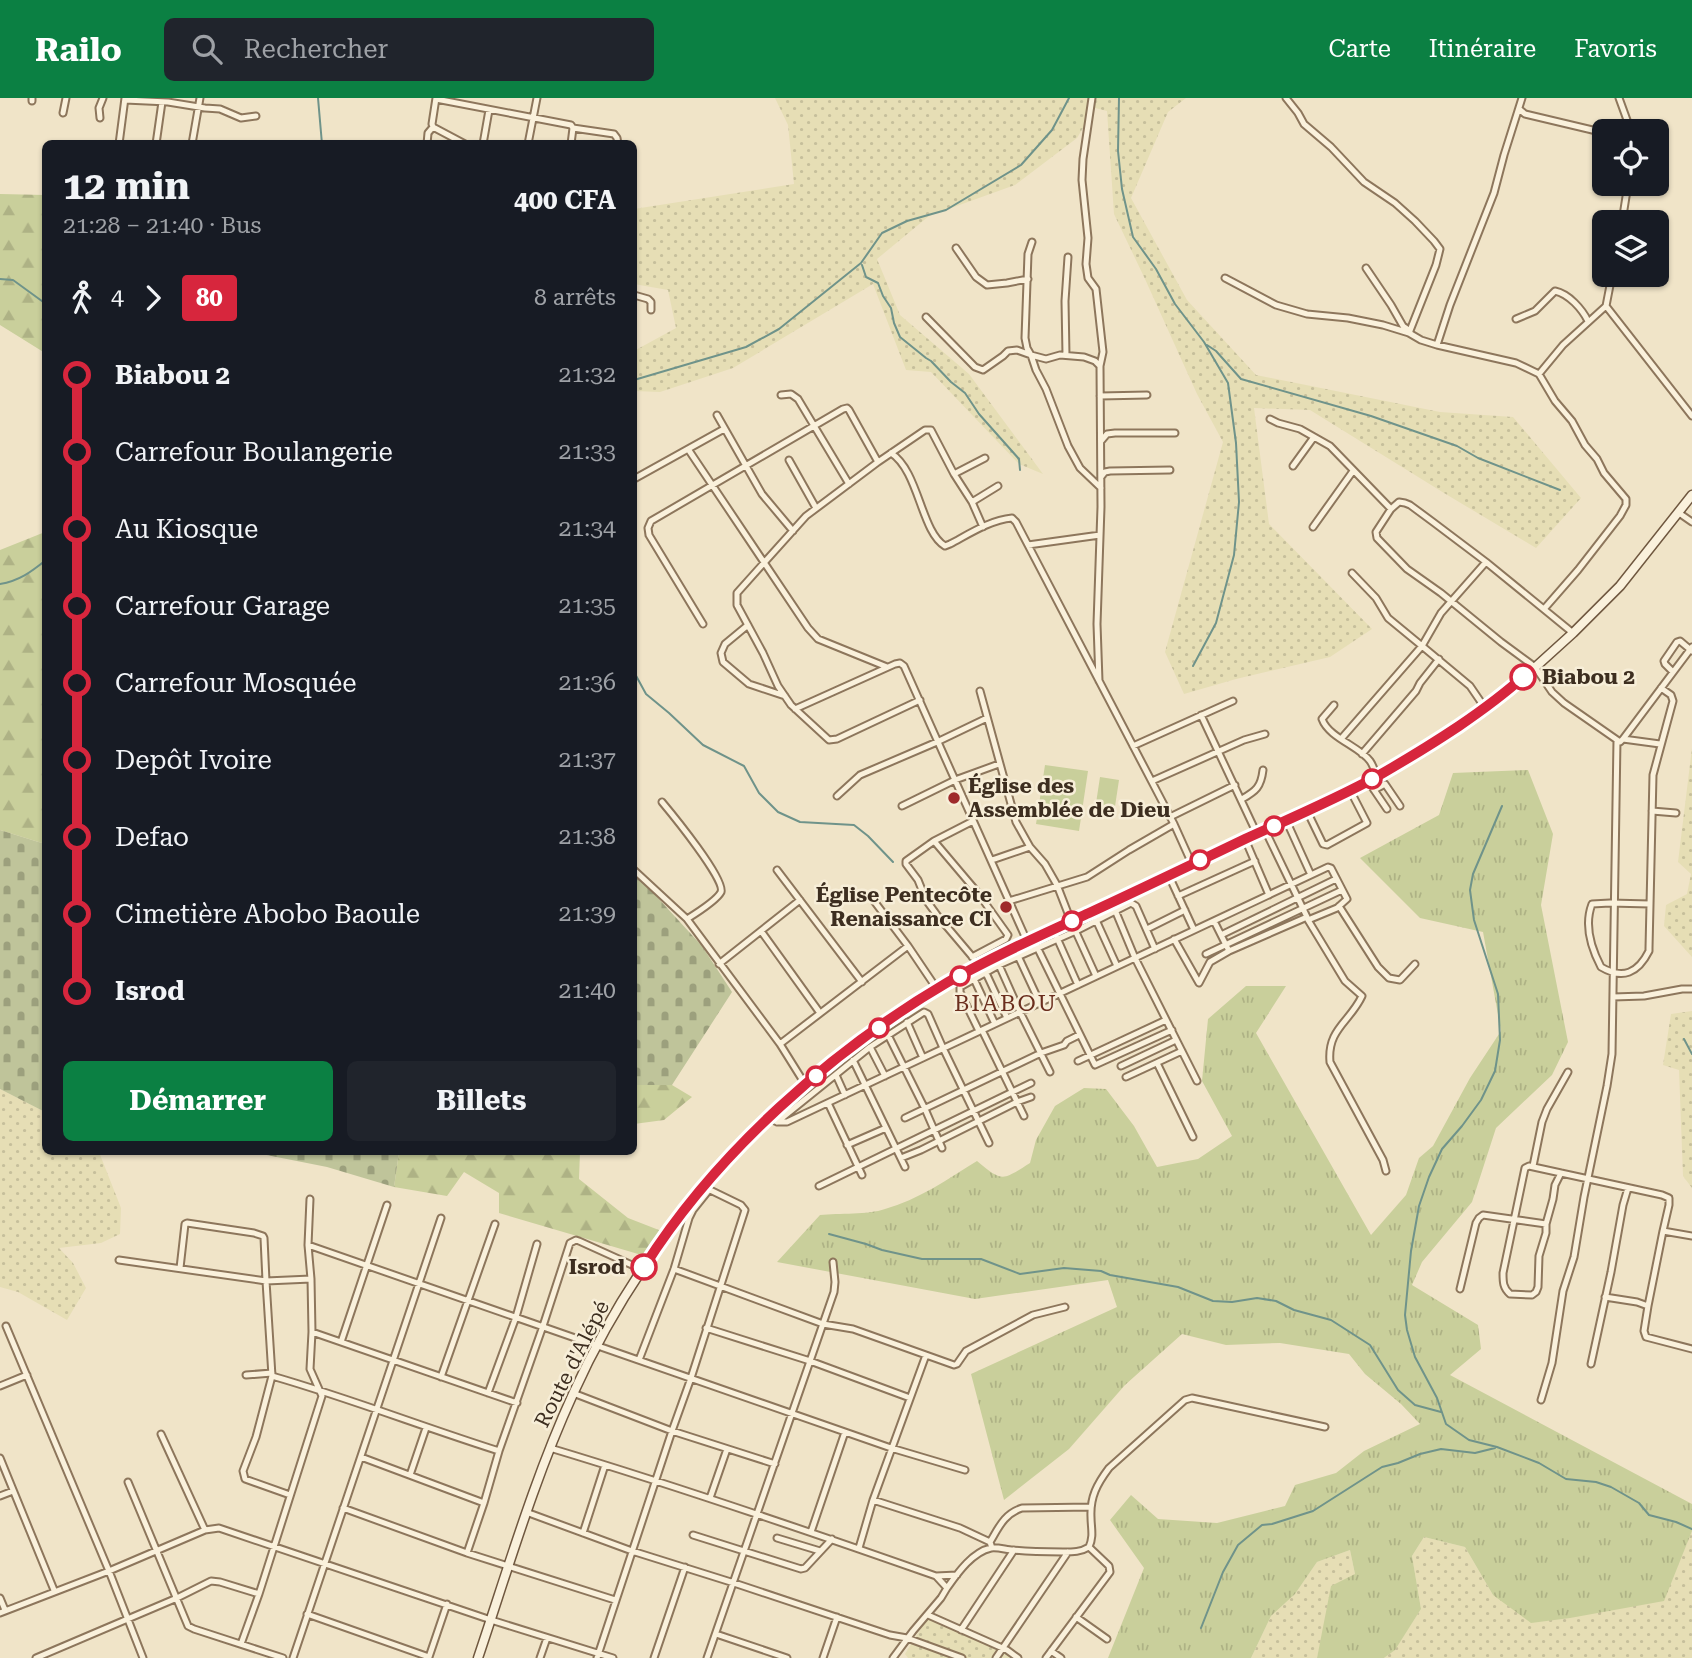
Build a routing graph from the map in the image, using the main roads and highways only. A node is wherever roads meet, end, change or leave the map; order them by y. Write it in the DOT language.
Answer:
graph roads {
  1 [pos="1692,495"];
  2 [pos="478,1658"];
  1 -- 2 [label="main road, Route d'Alépé"];
}
